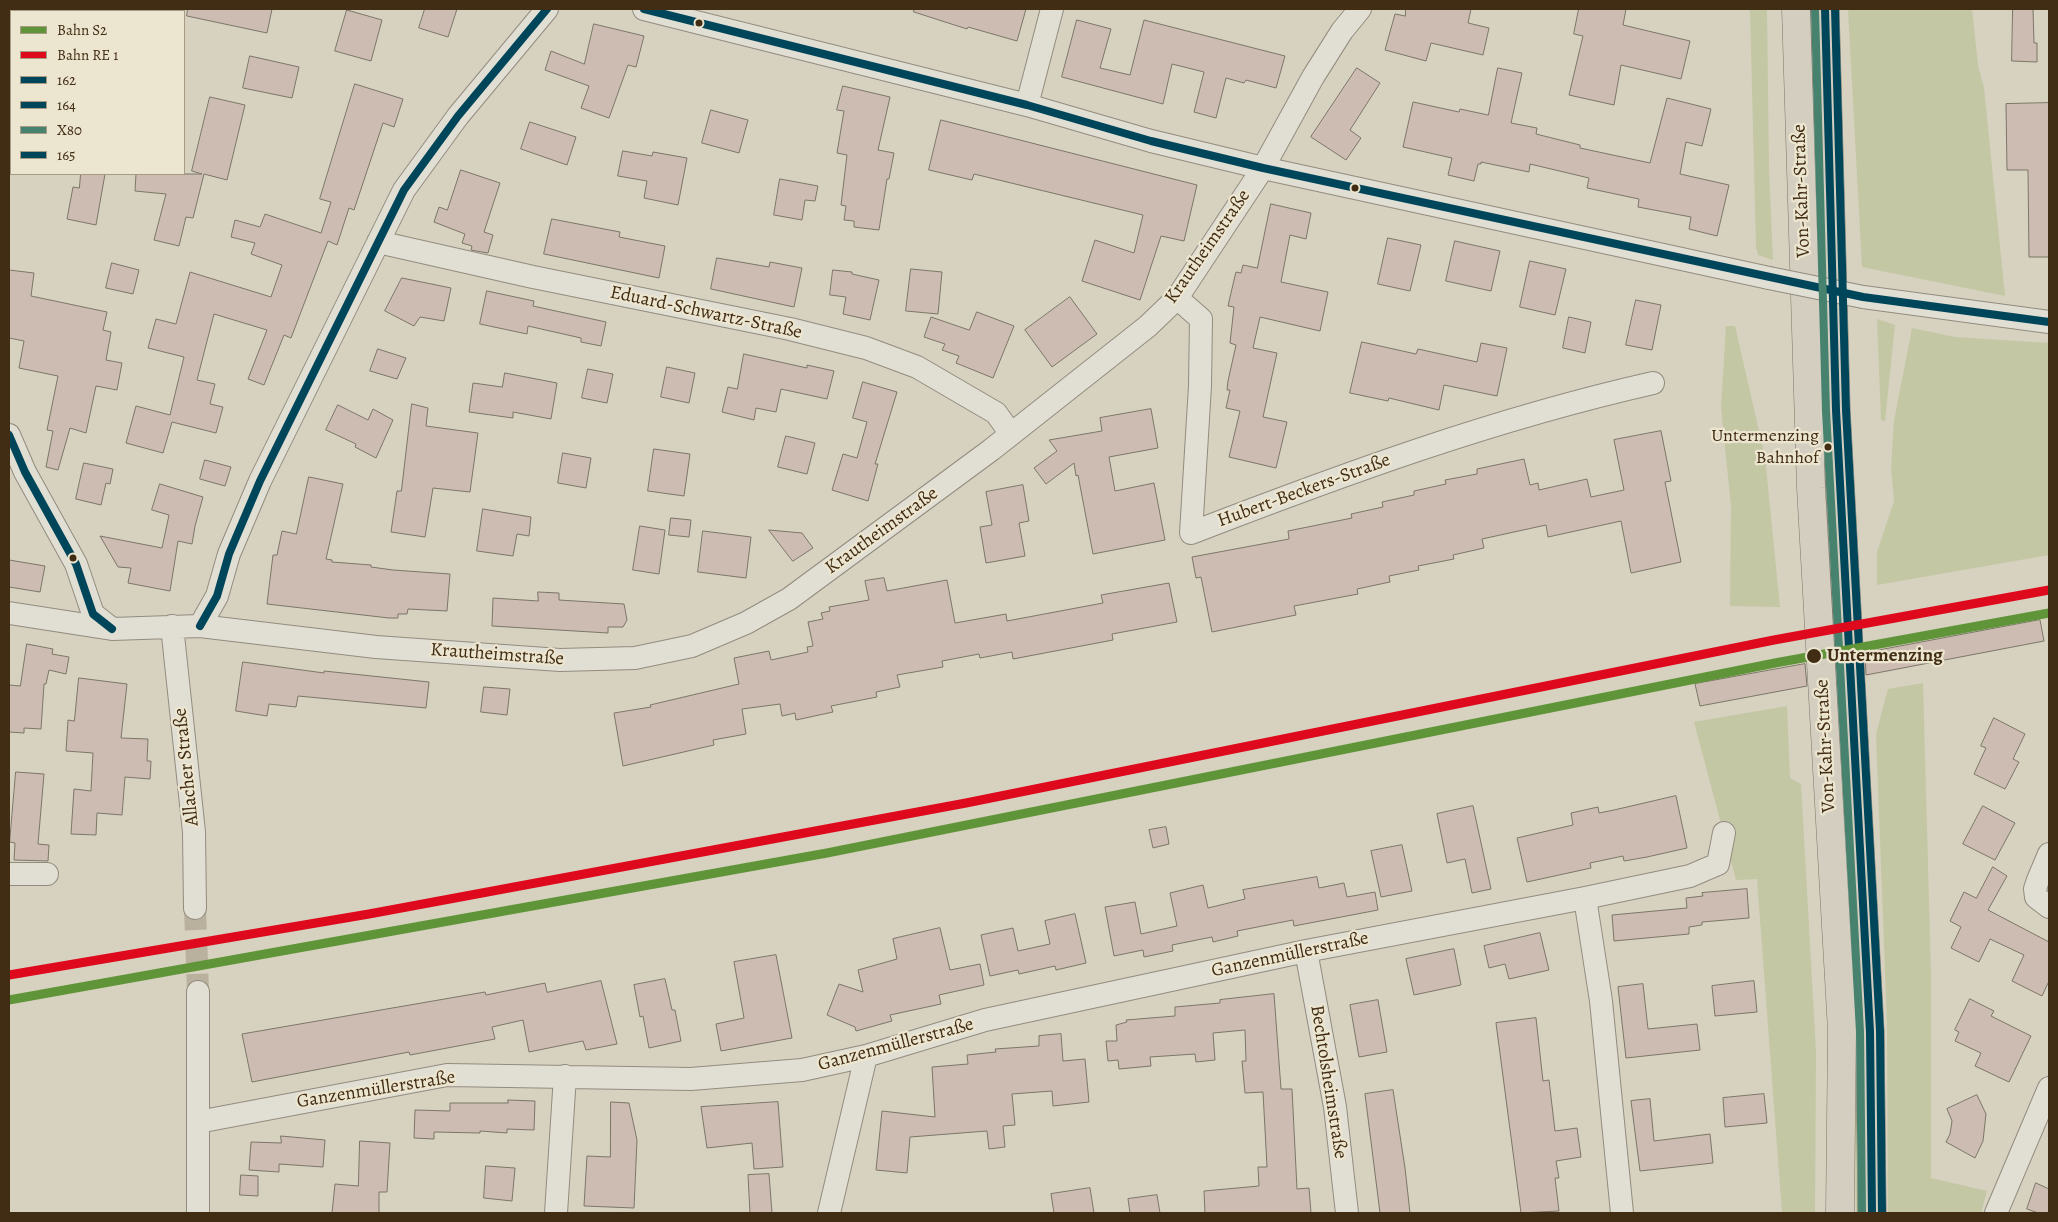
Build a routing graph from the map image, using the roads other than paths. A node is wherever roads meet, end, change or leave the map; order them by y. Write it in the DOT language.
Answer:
graph roads {
  1 [pos="547,9"];
  2 [pos="644,9"];
  3 [pos="1052,9"];
  4 [pos="1360,9"];
  5 [pos="1796,9"];
  6 [pos="1825,9"];
  7 [pos="1027,105"];
  8 [pos="1263,168"];
  9 [pos="378,242"];
  10 [pos="1177,298"];
  11 [pos="2049,322"];
  12 [pos="1654,383"];
  13 [pos="1012,434"];
  14 [pos="9,435"];
  15 [pos="9,613"];
  16 [pos="172,626"];
  17 [pos="200,626"];
  18 [pos="112,628"];
  19 [pos="1724,833"];
  20 [pos="2049,854"];
  21 [pos="9,874"];
  22 [pos="47,874"];
  23 [pos="1585,898"];
  24 [pos="2049,907"];
  25 [pos="195,908"];
  26 [pos="1306,951"];
  27 [pos="198,992"];
  28 [pos="866,1056"];
  29 [pos="565,1076"];
  30 [pos="2049,1088"];
  31 [pos="198,1122"];
  32 [pos="198,1213"];
  33 [pos="556,1213"];
  34 [pos="829,1213"];
  35 [pos="1347,1213"];
  36 [pos="1622,1213"];
  37 [pos="1840,1213"];
  38 [pos="1872,1213"];
  39 [pos="1996,1213"];
  1 -- 9 [label="street"];
  2 -- 7 [label="street"];
  3 -- 7 [label="street"];
  4 -- 8 [label="street, Krautheimstraße"];
  5 -- 37 [label="main road, Von-Kahr-Straße"];
  6 -- 38 [label="main road, Von-Kahr-Straße"];
  7 -- 8 [label="street"];
  8 -- 10 [label="street, Krautheimstraße"];
  8 -- 11 [label="street, bridge"];
  9 -- 13 [label="street, Eduard-Schwartz-Straße"];
  9 -- 17 [label="street"];
  10 -- 12 [label="street, Hubert-Beckers-Straße"];
  10 -- 13 [label="street, Krautheimstraße"];
  13 -- 17 [label="street, Krautheimstraße"];
  14 -- 18 [label="street"];
  15 -- 18 [label="street, Krautheimstraße"];
  16 -- 17 [label="street, Krautheimstraße"];
  16 -- 18 [label="street, Krautheimstraße"];
  16 -- 25 [label="street, Allacher Straße"];
  19 -- 23 [label="street, Ganzenmüllerstraße"];
  20 -- 24 [label="street"];
  21 -- 22 [label="street"];
  23 -- 26 [label="street, Ganzenmüllerstraße"];
  23 -- 36 [label="street"];
  26 -- 28 [label="street, Ganzenmüllerstraße"];
  26 -- 35 [label="street, Bechtolsheimstraße"];
  27 -- 31 [label="street"];
  28 -- 29 [label="street, Ganzenmüllerstraße"];
  28 -- 34 [label="street"];
  29 -- 31 [label="street, Ganzenmüllerstraße"];
  29 -- 33 [label="street"];
  30 -- 39 [label="street"];
  31 -- 32 [label="street"];
}
